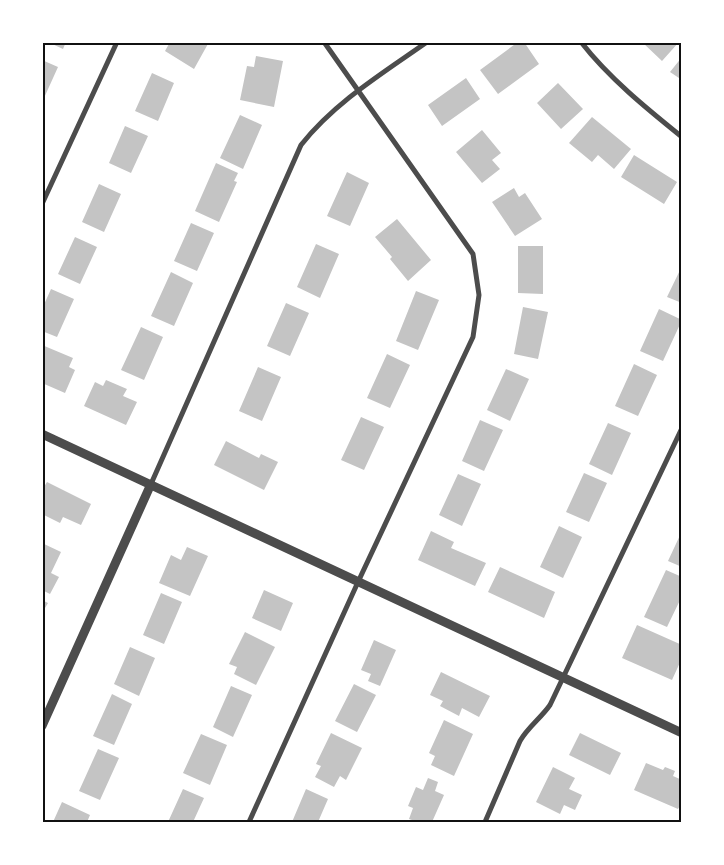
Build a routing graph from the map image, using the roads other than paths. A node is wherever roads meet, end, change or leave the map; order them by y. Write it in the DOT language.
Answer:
graph roads {
  1 [pos="118,42"];
  2 [pos="324,42"];
  3 [pos="427,42"];
  4 [pos="581,42"];
  5 [pos="358,91"];
  6 [pos="682,137"];
  7 [pos="42,204"];
  8 [pos="682,428"];
  9 [pos="42,434"];
  10 [pos="151,484"];
  11 [pos="358,582"];
  12 [pos="564,677"];
  13 [pos="42,726"];
  14 [pos="682,733"];
  15 [pos="249,822"];
  16 [pos="485,822"];
  1 -- 7 [label="street"];
  2 -- 5 [label="street"];
  3 -- 5 [label="street"];
  4 -- 6 [label="street"];
  5 -- 10 [label="street"];
  5 -- 11 [label="street"];
  8 -- 12 [label="street"];
  9 -- 10 [label="street"];
  10 -- 11 [label="street"];
  10 -- 13 [label="street"];
  11 -- 12 [label="street"];
  11 -- 15 [label="street"];
  12 -- 14 [label="street"];
  12 -- 16 [label="street"];
}
